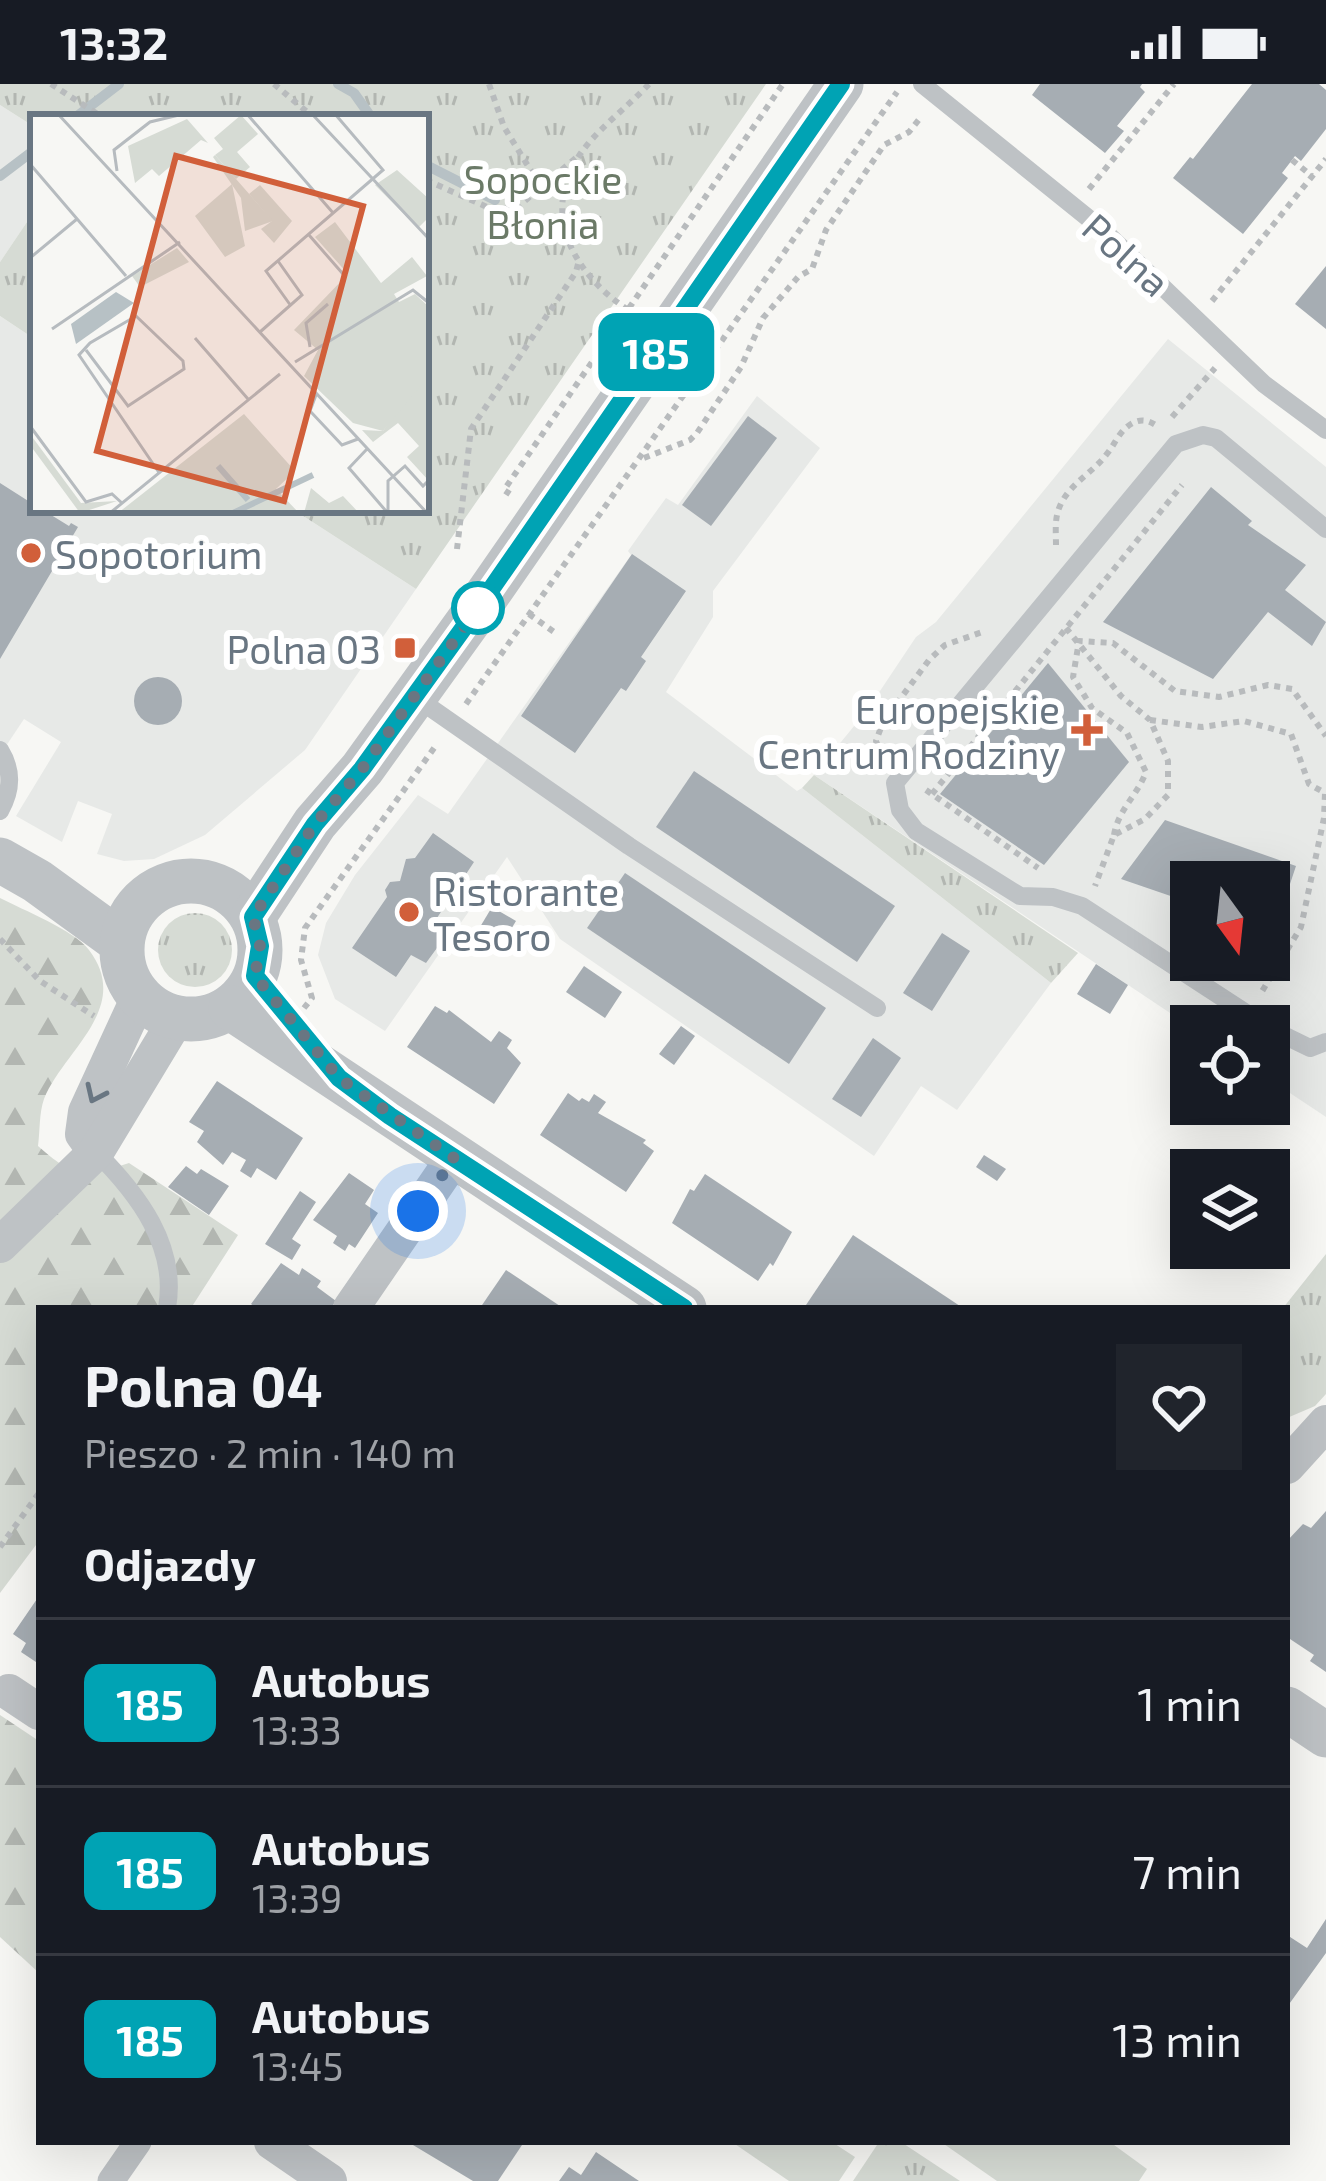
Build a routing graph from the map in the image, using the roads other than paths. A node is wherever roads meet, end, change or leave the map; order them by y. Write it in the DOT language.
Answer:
graph roads {
  1 [pos="841,84"];
  2 [pos="929,89"];
  3 [pos="1326,430"];
  4 [pos="1326,529"];
  5 [pos="416,697"];
  6 [pos="0,750"];
  7 [pos="0,811"];
  8 [pos="18,870"];
  9 [pos="144,898"];
  10 [pos="239,903"];
  11 [pos="121,942"];
  12 [pos="243,992"];
  13 [pos="1235,1005"];
  14 [pos="877,1008"];
  15 [pos="140,1012"];
  16 [pos="1290,1038"];
  17 [pos="1326,1042"];
  18 [pos="96,1152"];
  19 [pos="454,1158"];
  20 [pos="0,1244"];
  21 [pos="167,1305"];
  22 [pos="353,1305"];
  23 [pos="679,1305"];
  24 [pos="1326,1423"];
  25 [pos="1290,1463"];
  26 [pos="1290,1711"];
  27 [pos="1326,1735"];
  28 [pos="136,2145"];
  29 [pos="276,2145"];
  30 [pos="111,2181"];
  31 [pos="329,2181"];
  1 -- 5 [label="street"];
  2 -- 3 [label="lane, Polna"];
  4 -- 13 [label="lane"];
  5 -- 10 [label="street"];
  5 -- 14 [label="lane"];
  6 -- 7 [label="lane"];
  8 -- 9 [label="street"];
  8 -- 11 [label="street"];
  9 -- 10 [label="street"];
  9 -- 11 [label="street"];
  10 -- 12 [label="street"];
  11 -- 15 [label="street"];
  12 -- 15 [label="street"];
  12 -- 19 [label="street"];
  15 -- 18 [label="street"];
  16 -- 17 [label="lane"];
  18 -- 20 [label="street"];
  18 -- 21 [label="lane"];
  19 -- 22 [label="street"];
  19 -- 23 [label="street"];
  24 -- 25 [label="street"];
  26 -- 27 [label="street"];
  28 -- 30 [label="street"];
  29 -- 31 [label="street"];
}
